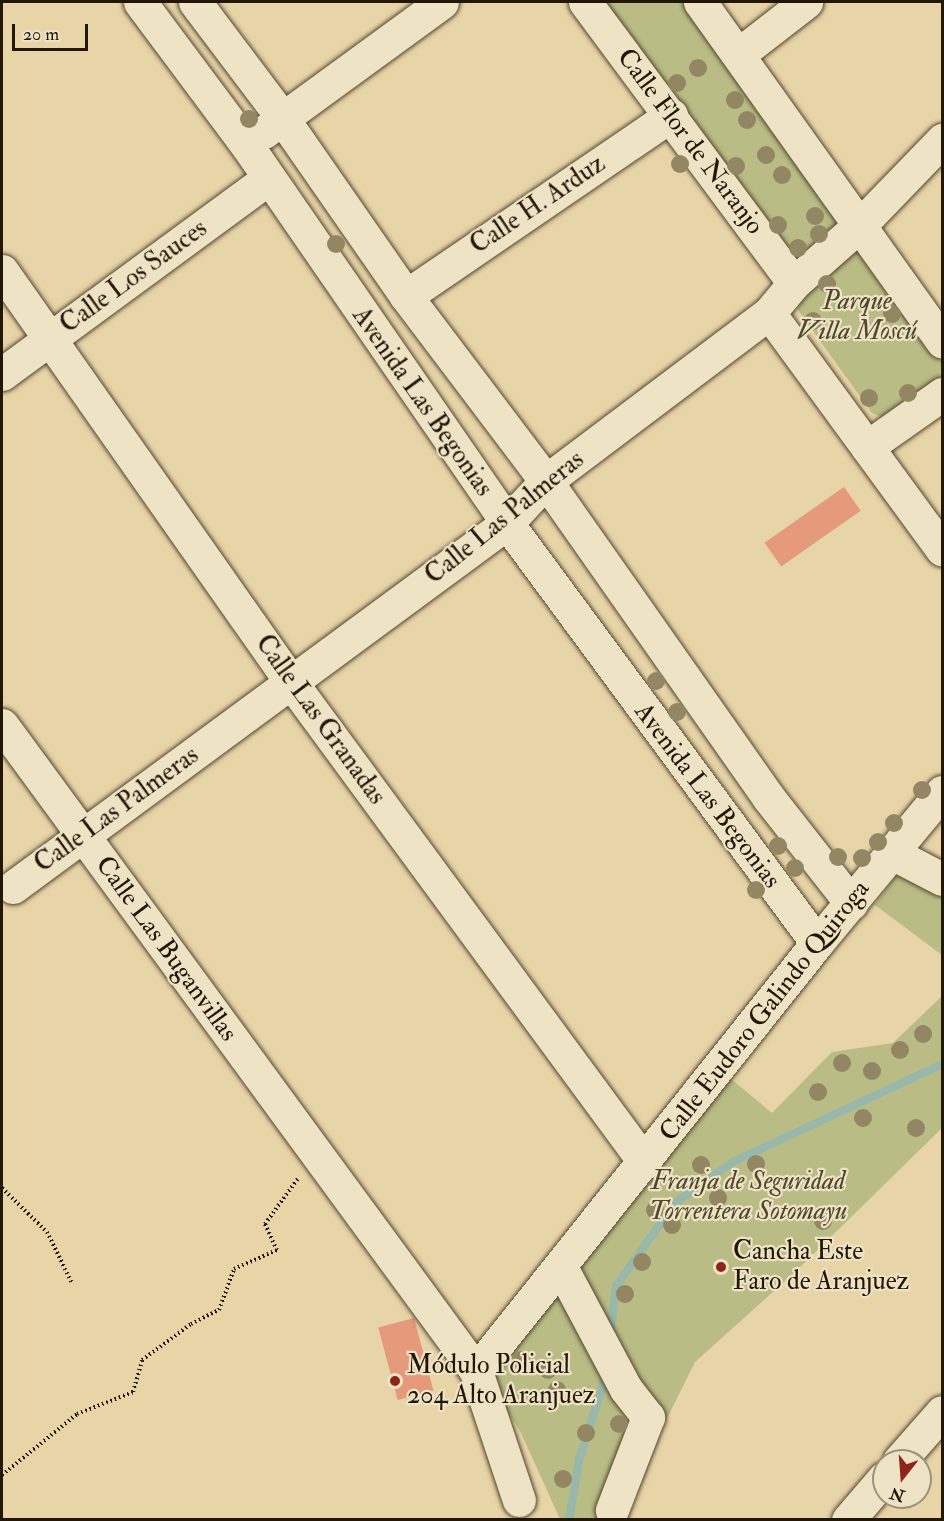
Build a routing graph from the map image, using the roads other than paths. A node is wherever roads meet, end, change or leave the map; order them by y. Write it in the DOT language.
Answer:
graph roads {
  1 [pos="140,2"];
  2 [pos="195,2"];
  3 [pos="442,2"];
  4 [pos="585,2"];
  5 [pos="700,2"];
  6 [pos="806,2"];
  7 [pos="739,54"];
  8 [pos="671,115"];
  9 [pos="281,116"];
  10 [pos="942,140"];
  11 [pos="248,147"];
  12 [pos="267,179"];
  13 [pos="861,224"];
  14 [pos="2,271"];
  15 [pos="794,283"];
  16 [pos="406,296"];
  17 [pos="769,313"];
  18 [pos="49,339"];
  19 [pos="942,341"];
  20 [pos="2,374"];
  21 [pos="942,394"];
  22 [pos="867,447"];
  23 [pos="546,481"];
  24 [pos="507,523"];
  25 [pos="942,549"];
  26 [pos="291,682"];
  27 [pos="2,725"];
  28 [pos="942,792"];
  29 [pos="81,834"];
  30 [pos="892,853"];
  31 [pos="942,879"];
  32 [pos="13,887"];
  33 [pos="851,903"];
  34 [pos="817,943"];
  35 [pos="645,1163"];
  36 [pos="561,1267"];
  37 [pos="476,1371"];
  38 [pos="942,1412"];
  39 [pos="910,1449"];
  40 [pos="872,1492"];
  41 [pos="519,1500"];
  42 [pos="612,1510"];
  43 [pos="848,1520"];
  1 -- 11 [label="street, Avenida Las Begonias"];
  2 -- 9 [label="street, Avenida Las Begonias"];
  3 -- 9 [label="street"];
  4 -- 8 [label="street, Calle Flor de Naranjo"];
  5 -- 7 [label="street"];
  6 -- 7 [label="street"];
  7 -- 13 [label="street"];
  8 -- 15 [label="street, Calle Flor de Naranjo"];
  8 -- 16 [label="street, Calle H. Arduz"];
  9 -- 11 [label="street"];
  9 -- 16 [label="street, Avenida Las Begonias"];
  10 -- 13 [label="street, Calle Las Palmeras"];
  11 -- 12 [label="street, Avenida Las Begonias"];
  12 -- 18 [label="street, Calle Los Sauces"];
  12 -- 24 [label="street, Avenida Las Begonias"];
  13 -- 15 [label="street, Calle Las Palmeras"];
  13 -- 19 [label="street"];
  14 -- 18 [label="street, Calle Las Granadas"];
  15 -- 17 [label="street, Calle Las Palmeras"];
  16 -- 23 [label="street, Avenida Las Begonias"];
  17 -- 22 [label="street"];
  17 -- 23 [label="street, Calle Las Palmeras"];
  18 -- 20 [label="street, Calle Los Sauces"];
  18 -- 26 [label="street, Calle Las Granadas"];
  21 -- 22 [label="street"];
  22 -- 25 [label="street"];
  23 -- 24 [label="street, Calle Las Palmeras"];
  23 -- 33 [label="street, Avenida Las Begonias"];
  24 -- 26 [label="street, Calle Las Palmeras"];
  24 -- 34 [label="street, Avenida Las Begonias"];
  26 -- 29 [label="street, Calle Las Palmeras"];
  26 -- 35 [label="street, Calle Las Granadas"];
  27 -- 29 [label="street, Calle Las Buganvillas"];
  28 -- 30 [label="street, Calle Eudoro Galindo Quiroga"];
  29 -- 32 [label="street, Calle Las Palmeras"];
  29 -- 37 [label="street, Calle Las Buganvillas"];
  30 -- 31 [label="street"];
  30 -- 33 [label="street, Calle Eudoro Galindo Quiroga"];
  33 -- 34 [label="street, Calle Eudoro Galindo Quiroga"];
  34 -- 35 [label="street, Calle Eudoro Galindo Quiroga"];
  35 -- 36 [label="street, Calle Eudoro Galindo Quiroga"];
  36 -- 37 [label="street, Calle Eudoro Galindo Quiroga"];
  36 -- 42 [label="street"];
  37 -- 41 [label="street, Calle Las Buganvillas"];
  38 -- 39 [label="street"];
  40 -- 43 [label="street"];
}
